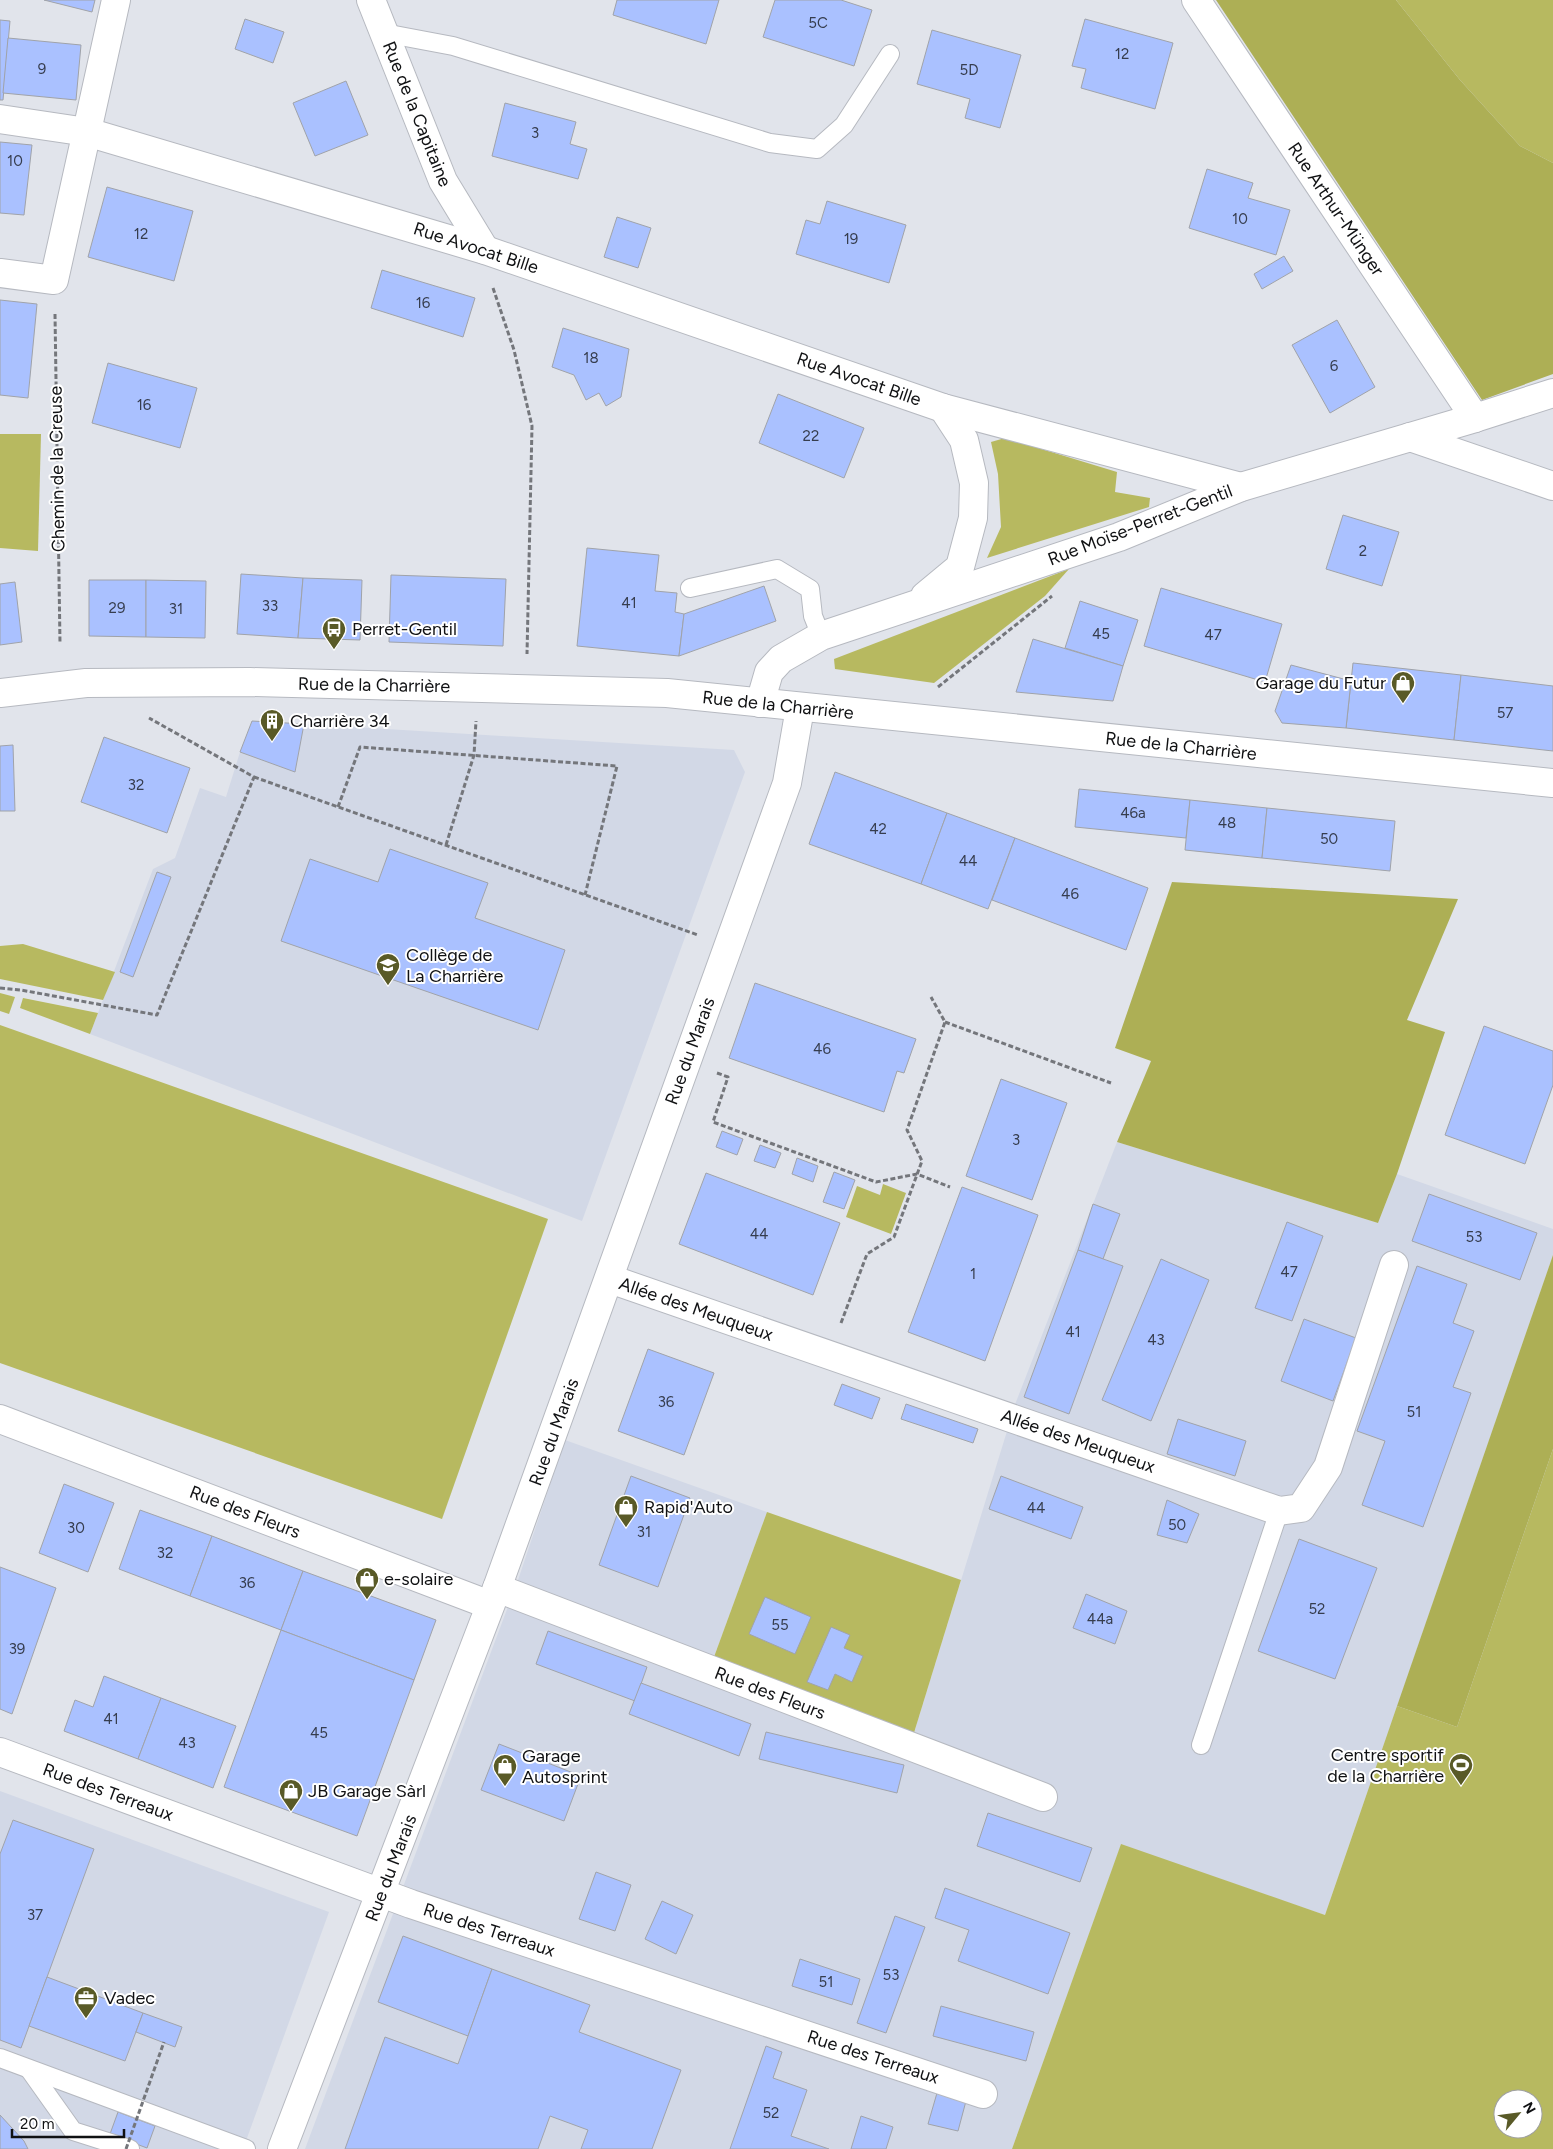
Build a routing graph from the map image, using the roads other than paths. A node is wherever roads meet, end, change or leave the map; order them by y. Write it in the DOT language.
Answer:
graph roads {
  1 [pos="116,0"];
  2 [pos="371,0"];
  3 [pos="1196,0"];
  4 [pos="384,34"];
  5 [pos="890,54"];
  6 [pos="0,119"];
  7 [pos="87,132"];
  8 [pos="485,250"];
  9 [pos="0,273"];
  10 [pos="1553,393"];
  11 [pos="943,408"];
  12 [pos="1475,418"];
  13 [pos="1410,437"];
  14 [pos="1553,486"];
  15 [pos="1241,487"];
  16 [pos="690,588"];
  17 [pos="914,606"];
  18 [pos="821,636"];
  19 [pos="0,692"];
  20 [pos="760,703"];
  21 [pos="800,708"];
  22 [pos="1553,783"];
  23 [pos="1394,1265"];
  24 [pos="610,1279"];
  25 [pos="0,1419"];
  26 [pos="1279,1511"];
  27 [pos="494,1596"];
  28 [pos="1200,1745"];
  29 [pos="0,1752"];
  30 [pos="1043,1797"];
  31 [pos="381,1893"];
  32 [pos="0,2058"];
  33 [pos="29,2069"];
  34 [pos="983,2094"];
  35 [pos="130,2149"];
  36 [pos="246,2149"];
  37 [pos="282,2149"];
  1 -- 7 [label="street"];
  2 -- 4 [label="street, Rue de la Capitaine"];
  3 -- 12 [label="street, Rue Arthur-Münger"];
  4 -- 5 [label="lane"];
  4 -- 8 [label="street, Rue de la Capitaine"];
  6 -- 7 [label="street, Rue Avocat Bille"];
  7 -- 8 [label="street, Rue Avocat Bille"];
  7 -- 9 [label="street"];
  8 -- 11 [label="street, Rue Avocat Bille"];
  10 -- 12 [label="street, Rue Moïse-Perret-Gentil"];
  11 -- 15 [label="street, Rue Avocat Bille"];
  11 -- 17 [label="street, Rue Avocat Bille"];
  12 -- 13 [label="street, Rue Moïse-Perret-Gentil"];
  13 -- 14 [label="street"];
  13 -- 15 [label="street, Rue Moïse-Perret-Gentil"];
  15 -- 17 [label="street, Rue Moïse-Perret-Gentil"];
  16 -- 18 [label="lane"];
  17 -- 18 [label="street, Rue Moïse-Perret-Gentil"];
  18 -- 20 [label="street, Rue Moïse-Perret-Gentil"];
  19 -- 20 [label="street, Rue de la Charrière"];
  20 -- 21 [label="street, Rue de la Charrière"];
  21 -- 22 [label="street, Rue de la Charrière"];
  21 -- 24 [label="street, Rue du Marais"];
  23 -- 26 [label="street"];
  24 -- 26 [label="street, Allée des Meuqueux"];
  24 -- 27 [label="street, Rue du Marais"];
  25 -- 27 [label="street, Rue des Fleurs"];
  26 -- 28 [label="lane"];
  27 -- 30 [label="street, Rue des Fleurs"];
  27 -- 31 [label="street, Rue du Marais"];
  29 -- 31 [label="street, Rue des Terreaux"];
  31 -- 34 [label="street, Rue des Terreaux"];
  31 -- 37 [label="street, Rue du Marais"];
  32 -- 33 [label="lane"];
  33 -- 35 [label="lane"];
  33 -- 36 [label="lane"];
}
